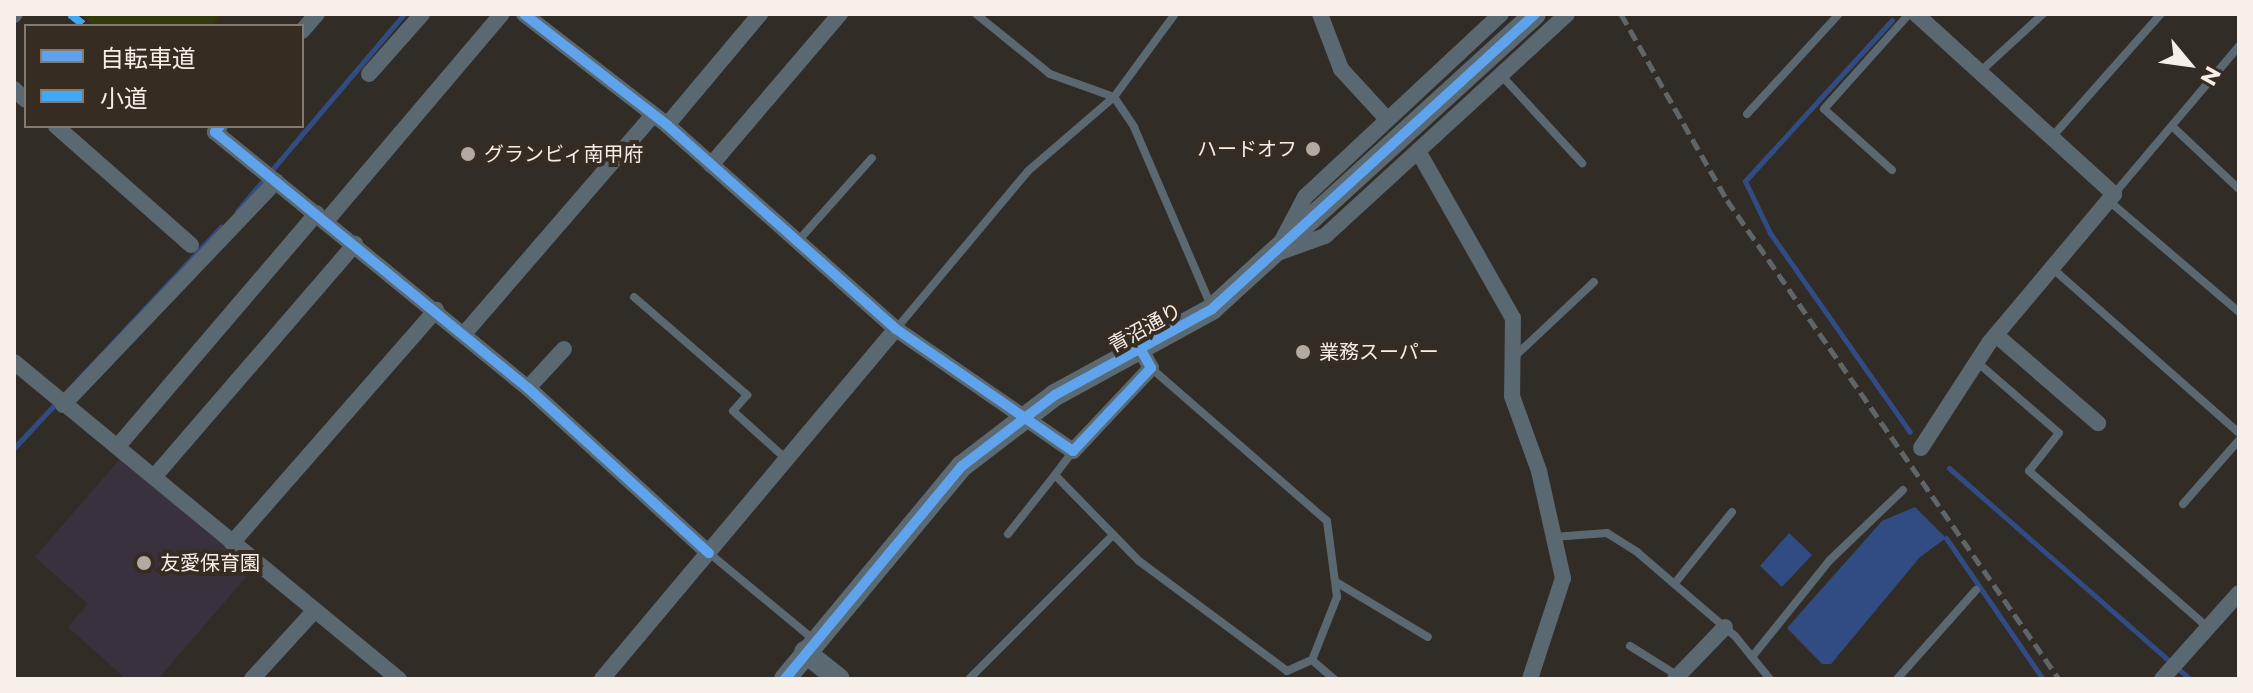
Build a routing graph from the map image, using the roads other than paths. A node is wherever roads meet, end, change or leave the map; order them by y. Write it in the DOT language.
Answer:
graph roads {
  1 [pos="422,14"];
  2 [pos="502,14"];
  3 [pos="760,14"];
  4 [pos="840,14"];
  5 [pos="976,14"];
  6 [pos="1175,14"];
  7 [pos="1320,14"];
  8 [pos="1501,14"];
  9 [pos="1535,14"];
  10 [pos="1567,14"];
  11 [pos="1839,14"];
  12 [pos="1909,14"];
  13 [pos="1916,14"];
  14 [pos="2043,14"];
  15 [pos="2161,14"];
  16 [pos="532,16"];
  17 [pos="2239,46"];
  18 [pos="2229,58"];
  19 [pos="2239,67"];
  20 [pos="1981,71"];
  21 [pos="369,74"];
  22 [pos="1501,75"];
  23 [pos="1114,97"];
  24 [pos="1747,114"];
  25 [pos="1387,119"];
  26 [pos="660,120"];
  27 [pos="2173,127"];
  28 [pos="58,128"];
  29 [pos="218,128"];
  30 [pos="2052,137"];
  31 [pos="1418,151"];
  32 [pos="872,158"];
  33 [pos="1582,163"];
  34 [pos="711,165"];
  35 [pos="1892,170"];
  36 [pos="271,176"];
  37 [pos="2239,189"];
  38 [pos="2111,197"];
  39 [pos="322,217"];
  40 [pos="797,243"];
  41 [pos="355,244"];
  42 [pos="191,245"];
  43 [pos="1275,254"];
  44 [pos="2052,268"];
  45 [pos="1594,282"];
  46 [pos="634,297"];
  47 [pos="1212,309"];
  48 [pos="436,310"];
  49 [pos="2239,312"];
  50 [pos="896,329"];
  51 [pos="464,334"];
  52 [pos="1996,335"];
  53 [pos="564,349"];
  54 [pos="1513,358"];
  55 [pos="1147,360"];
  56 [pos="14,362"];
  57 [pos="1977,362"];
  58 [pos="528,388"];
  59 [pos="59,401"];
  60 [pos="1022,417"];
  61 [pos="2098,423"];
  62 [pos="2239,433"];
  63 [pos="2239,440"];
  64 [pos="118,446"];
  65 [pos="1921,448"];
  66 [pos="1073,451"];
  67 [pos="785,458"];
  68 [pos="1055,475"];
  69 [pos="154,477"];
  70 [pos="1903,490"];
  71 [pos="2183,504"];
  72 [pos="1732,512"];
  73 [pos="1008,534"];
  74 [pos="1113,535"];
  75 [pos="1553,537"];
  76 [pos="232,543"];
  77 [pos="709,553"];
  78 [pos="1336,582"];
  79 [pos="1675,583"];
  80 [pos="1976,590"];
  81 [pos="2239,593"];
  82 [pos="314,611"];
  83 [pos="1725,627"];
  84 [pos="2207,627"];
  85 [pos="1428,637"];
  86 [pos="810,646"];
  87 [pos="1630,646"];
  88 [pos="1752,657"];
  89 [pos="1312,660"];
  90 [pos="2171,670"];
  91 [pos="1284,675"];
  92 [pos="1677,678"];
  93 [pos="252,679"];
  94 [pos="399,679"];
  95 [pos="602,679"];
  96 [pos="785,679"];
  97 [pos="839,679"];
  98 [pos="969,679"];
  99 [pos="1334,679"];
  100 [pos="1530,679"];
  101 [pos="1770,679"];
  102 [pos="1897,679"];
  1 -- 21 [label="street"];
  2 -- 39 [label="street"];
  3 -- 26 [label="street"];
  4 -- 34 [label="street"];
  5 -- 23 [label="lane"];
  6 -- 23 [label="lane"];
  7 -- 25 [label="street"];
  8 -- 25 [label="street"];
  9 -- 43 [label="street, 青沼通り"];
  10 -- 22 [label="street"];
  11 -- 24 [label="lane"];
  12 -- 35 [label="lane"];
  13 -- 20 [label="street"];
  14 -- 20 [label="lane"];
  15 -- 30 [label="lane"];
  16 -- 26 [label="street"];
  17 -- 18 [label="lane"];
  18 -- 19 [label="lane"];
  18 -- 27 [label="lane"];
  20 -- 30 [label="street"];
  22 -- 31 [label="street"];
  22 -- 33 [label="lane"];
  23 -- 47 [label="lane"];
  23 -- 50 [label="lane"];
  25 -- 43 [label="street"];
  26 -- 34 [label="street"];
  26 -- 51 [label="street"];
  27 -- 37 [label="lane"];
  27 -- 38 [label="lane"];
  28 -- 42 [label="street"];
  29 -- 36 [label="street"];
  30 -- 38 [label="street"];
  31 -- 43 [label="street"];
  31 -- 54 [label="street"];
  32 -- 40 [label="lane"];
  34 -- 40 [label="street"];
  36 -- 39 [label="street"];
  36 -- 59 [label="street"];
  38 -- 44 [label="street"];
  38 -- 49 [label="lane"];
  39 -- 41 [label="street"];
  39 -- 64 [label="street"];
  40 -- 50 [label="street"];
  41 -- 48 [label="street"];
  41 -- 69 [label="street"];
  43 -- 47 [label="street, 青沼通り"];
  44 -- 52 [label="street"];
  44 -- 62 [label="lane"];
  45 -- 54 [label="lane"];
  46 -- 67 [label="lane"];
  47 -- 55 [label="street, 青沼通り"];
  48 -- 51 [label="street"];
  48 -- 76 [label="street"];
  50 -- 60 [label="street"];
  50 -- 67 [label="street"];
  51 -- 58 [label="street"];
  52 -- 57 [label="street"];
  52 -- 61 [label="street"];
  53 -- 58 [label="street"];
  54 -- 75 [label="street"];
  55 -- 60 [label="street, 青沼通り"];
  55 -- 66 [label="street"];
  55 -- 78 [label="lane"];
  56 -- 59 [label="street"];
  57 -- 65 [label="street"];
  57 -- 84 [label="lane"];
  58 -- 77 [label="street"];
  59 -- 64 [label="street"];
  60 -- 66 [label="street"];
  60 -- 86 [label="street, 青沼通り"];
  63 -- 71 [label="lane"];
  64 -- 69 [label="street"];
  66 -- 68 [label="lane"];
  67 -- 77 [label="street"];
  68 -- 73 [label="lane"];
  68 -- 74 [label="lane"];
  69 -- 76 [label="street"];
  70 -- 88 [label="lane"];
  72 -- 79 [label="lane"];
  74 -- 91 [label="lane"];
  74 -- 98 [label="lane"];
  75 -- 79 [label="lane"];
  75 -- 100 [label="street"];
  76 -- 82 [label="street"];
  77 -- 86 [label="lane"];
  77 -- 95 [label="street"];
  78 -- 85 [label="lane"];
  78 -- 89 [label="lane"];
  79 -- 83 [label="lane"];
  80 -- 102 [label="lane"];
  81 -- 84 [label="street"];
  82 -- 93 [label="street"];
  82 -- 94 [label="street"];
  83 -- 88 [label="lane"];
  83 -- 92 [label="street"];
  84 -- 90 [label="street"];
  86 -- 96 [label="street, 青沼通り"];
  86 -- 97 [label="street"];
  87 -- 92 [label="lane"];
  88 -- 101 [label="lane"];
  89 -- 91 [label="lane"];
  89 -- 99 [label="lane"];
}
